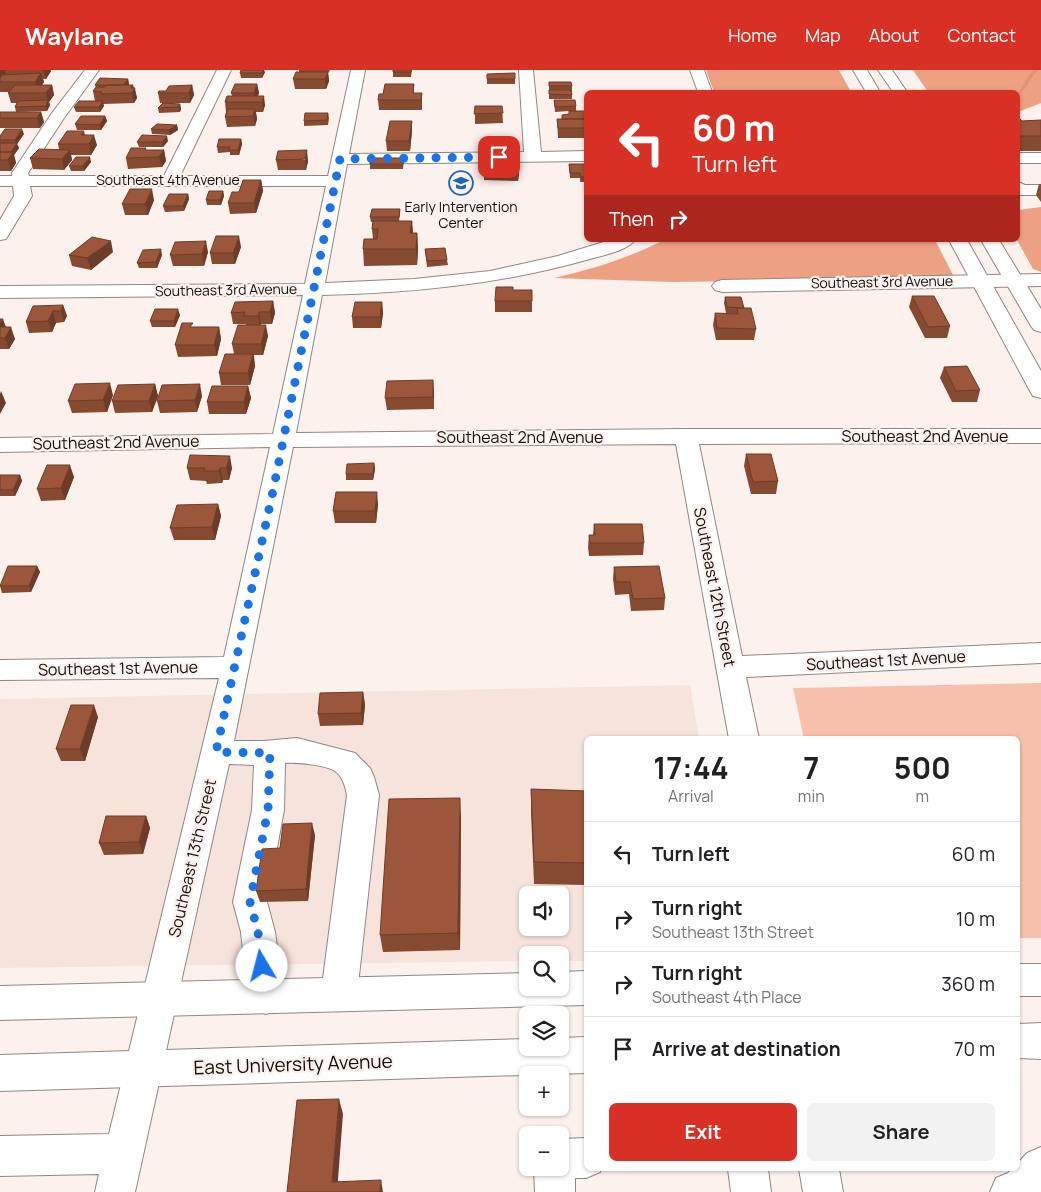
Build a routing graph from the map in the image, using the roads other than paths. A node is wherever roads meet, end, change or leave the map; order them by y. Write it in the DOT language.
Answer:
graph roads {
  1 [pos="92,70"];
  2 [pos="224,70"];
  3 [pos="358,70"];
  4 [pos="526,70"];
  5 [pos="697,70"];
  6 [pos="860,70"];
  7 [pos="885,70"];
  8 [pos="704,90"];
  9 [pos="872,90"];
  10 [pos="899,90"];
  11 [pos="584,156"];
  12 [pos="533,157"];
  13 [pos="1020,158"];
  14 [pos="1041,158"];
  15 [pos="338,170"];
  16 [pos="1020,172"];
  17 [pos="1041,172"];
  18 [pos="20,180"];
  19 [pos="170,180"];
  20 [pos="0,181"];
  21 [pos="1041,184"];
  22 [pos="1020,189"];
  23 [pos="1020,189"];
  24 [pos="1041,190"];
  25 [pos="0,234"];
  26 [pos="620,242"];
  27 [pos="959,242"];
  28 [pos="991,242"];
  29 [pos="980,280"];
  30 [pos="1014,280"];
  31 [pos="1041,280"];
  32 [pos="722,286"];
  33 [pos="313,289"];
  34 [pos="0,292"];
  35 [pos="1041,326"];
  36 [pos="1041,391"];
  37 [pos="686,436"];
  38 [pos="1041,436"];
  39 [pos="283,439"];
  40 [pos="0,444"];
  41 [pos="1041,653"];
  42 [pos="236,667"];
  43 [pos="731,668"];
  44 [pos="0,670"];
  45 [pos="743,736"];
  46 [pos="216,752"];
  47 [pos="270,753"];
  48 [pos="1020,980"];
  49 [pos="1041,980"];
  50 [pos="584,988"];
  51 [pos="339,994"];
  52 [pos="266,996"];
  53 [pos="159,999"];
  54 [pos="0,1002"];
  55 [pos="1041,1041"];
  56 [pos="1020,1042"];
  57 [pos="584,1055"];
  58 [pos="143,1069"];
  59 [pos="0,1073"];
  60 [pos="124,1154"];
  61 [pos="0,1156"];
  62 [pos="1041,1157"];
  63 [pos="584,1158"];
  64 [pos="569,1159"];
  65 [pos="1020,1160"];
  66 [pos="1041,1167"];
  67 [pos="748,1171"];
  68 [pos="819,1171"];
  69 [pos="554,1176"];
  70 [pos="115,1192"];
  71 [pos="555,1192"];
  72 [pos="751,1192"];
  73 [pos="823,1192"];
  74 [pos="1010,1192"];
  1 -- 18 [label="main road"];
  2 -- 19 [label="main road"];
  3 -- 15 [label="main road, Southeast 13th Street"];
  4 -- 12 [label="main road"];
  5 -- 8 [label="main road"];
  6 -- 9 [label="main road"];
  7 -- 10 [label="main road"];
  11 -- 12 [label="main road, Southeast 4th Avenue"];
  12 -- 15 [label="main road, Southeast 4th Avenue"];
  13 -- 14 [label="main road"];
  15 -- 19 [label="main road, Southeast 4th Avenue"];
  15 -- 33 [label="main road, Southeast 13th Street"];
  16 -- 17 [label="main road"];
  18 -- 19 [label="main road, Southeast 4th Avenue"];
  18 -- 20 [label="main road, Southeast 4th Avenue"];
  18 -- 25 [label="main road"];
  21 -- 22 [label="main road"];
  23 -- 24 [label="main road"];
  26 -- 33 [label="main road, Southeast 3rd Avenue"];
  27 -- 29 [label="main road"];
  28 -- 30 [label="main road"];
  29 -- 30 [label="main road, Southeast 3rd Avenue"];
  29 -- 32 [label="main road, Southeast 3rd Avenue"];
  29 -- 36 [label="main road"];
  30 -- 31 [label="main road, Southeast 3rd Avenue"];
  30 -- 35 [label="main road"];
  33 -- 34 [label="main road, Southeast 3rd Avenue"];
  33 -- 39 [label="main road, Southeast 13th Street"];
  37 -- 38 [label="main road, Southeast 2nd Avenue"];
  37 -- 39 [label="main road, Southeast 2nd Avenue"];
  37 -- 43 [label="main road, Southeast 12th Street"];
  39 -- 40 [label="main road, Southeast 2nd Avenue"];
  39 -- 42 [label="main road, Southeast 13th Street"];
  41 -- 43 [label="main road, Southeast 1st Avenue"];
  42 -- 44 [label="main road, Southeast 1st Avenue"];
  42 -- 46 [label="main road, Southeast 13th Street"];
  43 -- 45 [label="main road, Southeast 12th Street"];
  46 -- 47 [label="main road"];
  46 -- 53 [label="main road, Southeast 13th Street"];
  47 -- 51 [label="main road"];
  47 -- 52 [label="main road"];
  48 -- 49 [label="main road"];
  50 -- 51 [label="main road"];
  51 -- 52 [label="main road"];
  52 -- 53 [label="main road"];
  53 -- 54 [label="main road"];
  53 -- 58 [label="main road, Southeast 13th Street"];
  55 -- 56 [label="main road"];
  57 -- 58 [label="main road, East University Avenue"];
  58 -- 59 [label="main road, East University Avenue"];
  58 -- 60 [label="main road, Southeast 13th Street"];
  60 -- 61 [label="main road"];
  60 -- 70 [label="main road, Southeast 13th Street"];
  62 -- 65 [label="main road"];
  63 -- 64 [label="main road"];
  66 -- 74 [label="main road"];
  67 -- 72 [label="main road"];
  68 -- 73 [label="main road"];
  69 -- 71 [label="main road"];
}
